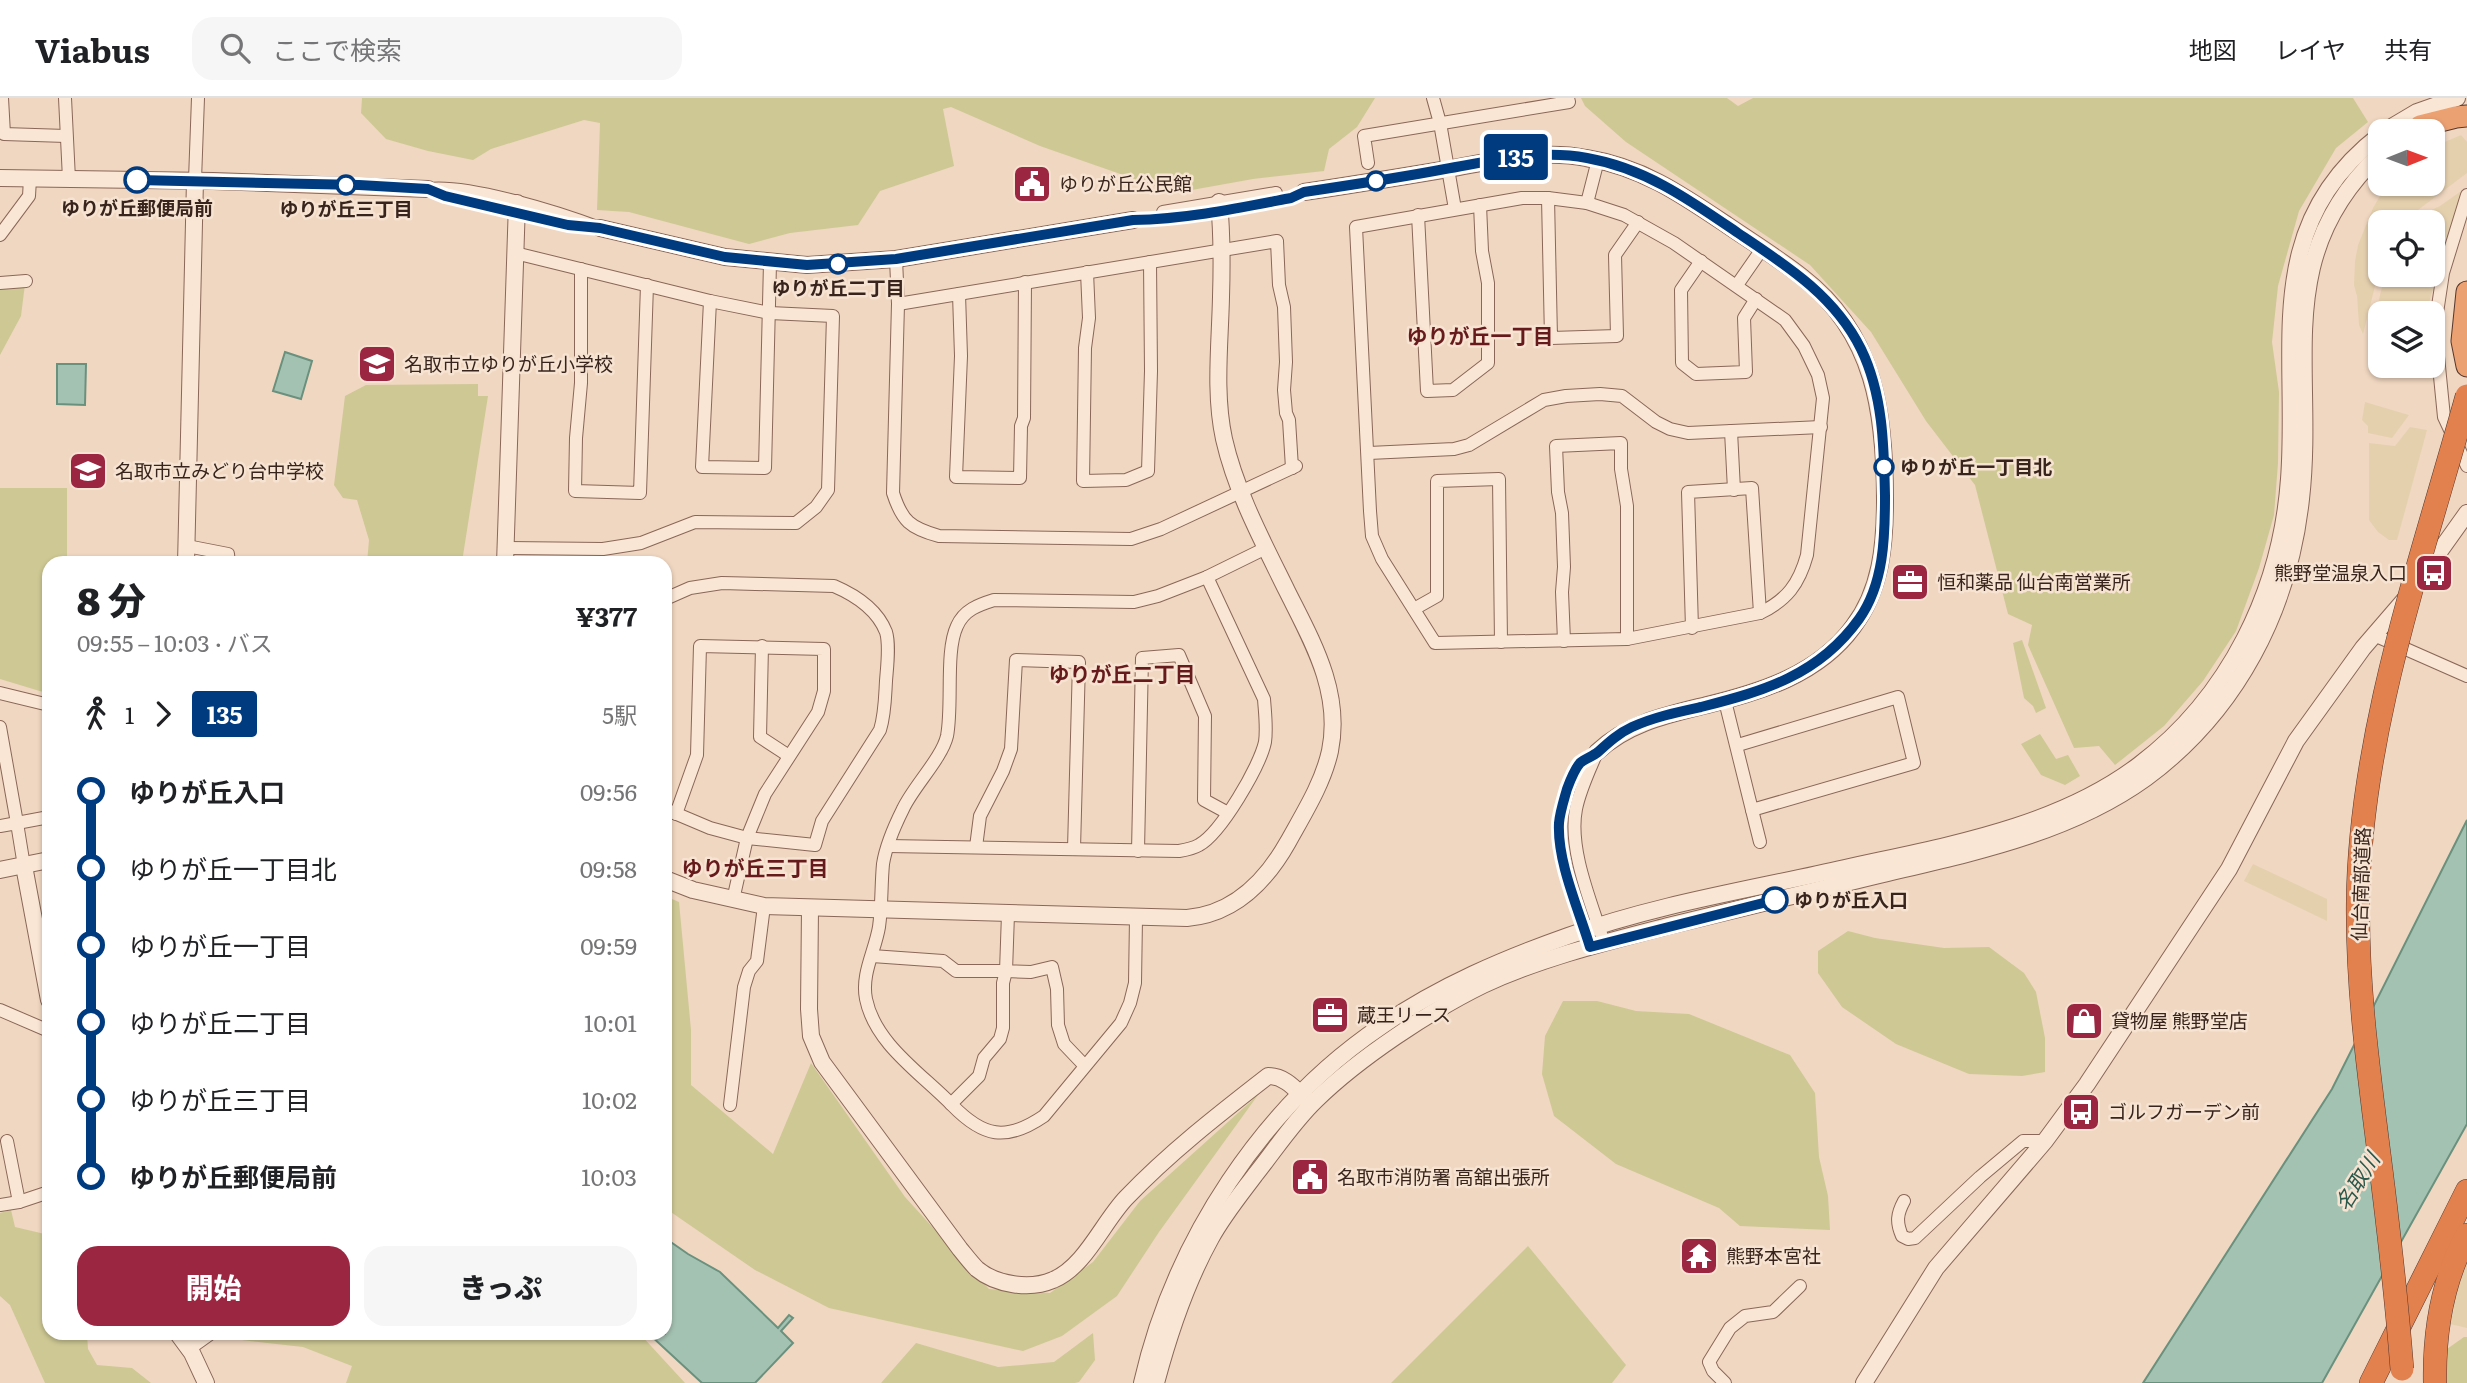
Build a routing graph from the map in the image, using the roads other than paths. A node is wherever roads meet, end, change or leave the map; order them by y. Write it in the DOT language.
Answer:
graph roads {
  1 [pos="2,98"];
  2 [pos="65,98"];
  3 [pos="198,98"];
  4 [pos="1433,98"];
  5 [pos="1568,98"];
  6 [pos="2457,98"];
  7 [pos="2467,108"];
  8 [pos="2467,117"];
  9 [pos="2405,119"];
  10 [pos="2440,119"];
  11 [pos="2445,120"];
  12 [pos="1440,123"];
  13 [pos="66,136"];
  14 [pos="2368,145"];
  15 [pos="1598,160"];
  16 [pos="1368,163"];
  17 [pos="2368,164"];
  18 [pos="1448,169"];
  19 [pos="0,178"];
  20 [pos="30,179"];
  21 [pos="69,180"];
  22 [pos="195,180"];
  23 [pos="428,189"];
  24 [pos="1313,191"];
  25 [pos="2467,195"];
  26 [pos="1548,198"];
  27 [pos="1587,203"];
  28 [pos="1480,205"];
  29 [pos="516,207"];
  30 [pos="1220,207"];
  31 [pos="1455,209"];
  32 [pos="1418,215"];
  33 [pos="1133,220"];
  34 [pos="1638,222"];
  35 [pos="600,228"];
  36 [pos="0,235"];
  37 [pos="1762,249"];
  38 [pos="1221,250"];
  39 [pos="515,253"];
  40 [pos="896,259"];
  41 [pos="1701,261"];
  42 [pos="1150,262"];
  43 [pos="770,263"];
  44 [pos="581,269"];
  45 [pos="1087,272"];
  46 [pos="26,281"];
  47 [pos="1025,282"];
  48 [pos="0,283"];
  49 [pos="647,285"];
  50 [pos="1737,285"];
  51 [pos="2467,292"];
  52 [pos="959,295"];
  53 [pos="1756,299"];
  54 [pos="710,301"];
  55 [pos="898,304"];
  56 [pos="770,313"];
  57 [pos="2467,366"];
  58 [pos="2467,397"];
  59 [pos="1822,427"];
  60 [pos="1731,431"];
  61 [pos="1369,453"];
  62 [pos="2467,466"];
  63 [pos="1734,489"];
  64 [pos="1241,492"];
  65 [pos="2467,513"];
  66 [pos="187,546"];
  67 [pos="1266,548"];
  68 [pos="187,556"];
  69 [pos="228,556"];
  70 [pos="506,556"];
  71 [pos="1207,577"];
  72 [pos="672,596"];
  73 [pos="1414,609"];
  74 [pos="1760,613"];
  75 [pos="1692,628"];
  76 [pos="2374,635"];
  77 [pos="1628,639"];
  78 [pos="1564,641"];
  79 [pos="1501,642"];
  80 [pos="762,646"];
  81 [pos="2467,676"];
  82 [pos="0,693"];
  83 [pos="1725,701"];
  84 [pos="42,703"];
  85 [pos="0,727"];
  86 [pos="1738,745"];
  87 [pos="1597,752"];
  88 [pos="789,756"];
  89 [pos="672,808"];
  90 [pos="1752,810"];
  91 [pos="672,813"];
  92 [pos="1228,813"];
  93 [pos="42,819"];
  94 [pos="17,824"];
  95 [pos="0,826"];
  96 [pos="747,838"];
  97 [pos="1760,842"];
  98 [pos="888,846"];
  99 [pos="976,847"];
  100 [pos="1074,849"];
  101 [pos="1138,851"];
  102 [pos="42,862"];
  103 [pos="24,866"];
  104 [pos="0,870"];
  105 [pos="672,882"];
  106 [pos="733,900"];
  107 [pos="764,906"];
  108 [pos="810,908"];
  109 [pos="880,910"];
  110 [pos="1008,914"];
  111 [pos="1136,918"];
  112 [pos="1592,928"];
  113 [pos="42,939"];
  114 [pos="1597,945"];
  115 [pos="872,956"];
  116 [pos="1006,971"];
  117 [pos="0,1010"];
  118 [pos="42,1028"];
  119 [pos="1084,1065"];
  120 [pos="1306,1099"];
  121 [pos="951,1104"];
  122 [pos="730,1105"];
  123 [pos="7,1141"];
  124 [pos="2045,1141"];
  125 [pos="2467,1191"];
  126 [pos="42,1194"];
  127 [pos="1904,1201"];
  128 [pos="19,1202"];
  129 [pos="0,1205"];
  130 [pos="2467,1235"];
  131 [pos="1800,1286"];
  132 [pos="182,1340"];
  133 [pos="201,1340"];
  134 [pos="189,1349"];
  135 [pos="2402,1376"];
  136 [pos="206,1383"];
  137 [pos="1142,1383"];
  138 [pos="1157,1383"];
  139 [pos="1725,1383"];
  140 [pos="1864,1383"];
  141 [pos="2371,1383"];
  142 [pos="2435,1383"];
  1 -- 13 [label="street"];
  2 -- 13 [label="street"];
  3 -- 22 [label="street"];
  4 -- 12 [label="street"];
  5 -- 12 [label="street"];
  6 -- 9 [label="street"];
  7 -- 10 [label="street"];
  8 -- 11 [label="highway"];
  12 -- 16 [label="street"];
  12 -- 18 [label="street"];
  13 -- 21 [label="street"];
  14 -- 112 [label="street"];
  15 -- 18 [label="street"];
  15 -- 27 [label="street"];
  15 -- 37 [label="street"];
  17 -- 114 [label="street"];
  18 -- 24 [label="street"];
  18 -- 31 [label="street"];
  19 -- 20 [label="street"];
  20 -- 21 [label="street"];
  20 -- 36 [label="street"];
  21 -- 22 [label="street"];
  22 -- 23 [label="street"];
  22 -- 66 [label="street"];
  23 -- 29 [label="street"];
  24 -- 30 [label="street"];
  25 -- 62 [label="street"];
  26 -- 27 [label="street"];
  26 -- 28 [label="street"];
  26 -- 34 [label="street"];
  27 -- 34 [label="street"];
  28 -- 31 [label="street"];
  28 -- 32 [label="street"];
  29 -- 35 [label="street"];
  29 -- 39 [label="street"];
  30 -- 33 [label="street"];
  30 -- 38 [label="street"];
  31 -- 32 [label="street"];
  32 -- 61 [label="street"];
  33 -- 40 [label="street"];
  34 -- 41 [label="street"];
  35 -- 43 [label="street"];
  37 -- 50 [label="street"];
  37 -- 83 [label="street"];
  38 -- 42 [label="street"];
  38 -- 64 [label="street"];
  38 -- 64 [label="street"];
  39 -- 44 [label="street"];
  39 -- 70 [label="street"];
  40 -- 43 [label="street"];
  40 -- 55 [label="street"];
  41 -- 50 [label="street"];
  41 -- 53 [label="street"];
  42 -- 45 [label="street"];
  42 -- 45 [label="street"];
  43 -- 56 [label="street"];
  44 -- 49 [label="street"];
  44 -- 49 [label="street"];
  45 -- 47 [label="street"];
  46 -- 48 [label="street"];
  47 -- 52 [label="street"];
  47 -- 52 [label="street"];
  49 -- 54 [label="street"];
  50 -- 53 [label="street"];
  51 -- 57 [label="highway"];
  52 -- 55 [label="street"];
  53 -- 59 [label="street"];
  54 -- 56 [label="street"];
  54 -- 56 [label="street"];
  55 -- 64 [label="street"];
  56 -- 70 [label="street"];
  58 -- 135 [label="highway, 仙台南部道路, bridge"];
  59 -- 60 [label="street"];
  59 -- 74 [label="street"];
  60 -- 61 [label="street"];
  60 -- 63 [label="street"];
  61 -- 73 [label="street"];
  63 -- 74 [label="street"];
  63 -- 75 [label="street"];
  64 -- 67 [label="street"];
  65 -- 76 [label="street"];
  66 -- 68 [label="street"];
  66 -- 69 [label="street"];
  67 -- 71 [label="street"];
  67 -- 111 [label="street"];
  71 -- 92 [label="street"];
  71 -- 98 [label="street"];
  72 -- 96 [label="street"];
  73 -- 79 [label="street"];
  73 -- 79 [label="street"];
  74 -- 75 [label="street"];
  75 -- 77 [label="street"];
  76 -- 81 [label="street"];
  76 -- 124 [label="street"];
  77 -- 78 [label="street"];
  77 -- 78 [label="street"];
  78 -- 79 [label="street"];
  80 -- 88 [label="street"];
  80 -- 88 [label="street"];
  80 -- 89 [label="street"];
  82 -- 84 [label="street"];
  83 -- 86 [label="street"];
  83 -- 87 [label="street"];
  85 -- 94 [label="street"];
  86 -- 90 [label="street"];
  86 -- 90 [label="street"];
  87 -- 112 [label="street"];
  88 -- 96 [label="street"];
  90 -- 97 [label="street"];
  91 -- 96 [label="street"];
  92 -- 101 [label="street"];
  92 -- 101 [label="street"];
  93 -- 94 [label="street"];
  94 -- 95 [label="street"];
  94 -- 103 [label="street"];
  96 -- 106 [label="street"];
  98 -- 99 [label="street"];
  98 -- 109 [label="street"];
  99 -- 100 [label="street"];
  99 -- 100 [label="street"];
  100 -- 101 [label="street"];
  102 -- 103 [label="street"];
  103 -- 104 [label="street"];
  103 -- 113 [label="street"];
  105 -- 106 [label="street"];
  106 -- 107 [label="street"];
  107 -- 108 [label="street"];
  107 -- 122 [label="street"];
  108 -- 109 [label="street"];
  108 -- 120 [label="street"];
  109 -- 110 [label="street"];
  109 -- 115 [label="street"];
  110 -- 111 [label="street"];
  110 -- 116 [label="street"];
  111 -- 119 [label="street"];
  112 -- 114 [label="street"];
  112 -- 120 [label="street"];
  114 -- 120 [label="street"];
  115 -- 116 [label="street"];
  115 -- 121 [label="street"];
  116 -- 119 [label="street"];
  116 -- 121 [label="street"];
  117 -- 118 [label="street"];
  119 -- 121 [label="street"];
  120 -- 137 [label="street"];
  120 -- 138 [label="street"];
  123 -- 128 [label="street"];
  124 -- 127 [label="street"];
  124 -- 140 [label="street"];
  125 -- 141 [label="highway"];
  126 -- 128 [label="street"];
  128 -- 129 [label="street"];
  130 -- 142 [label="highway"];
  131 -- 139 [label="street"];
  132 -- 134 [label="street"];
  133 -- 134 [label="street"];
  134 -- 136 [label="street"];
}
